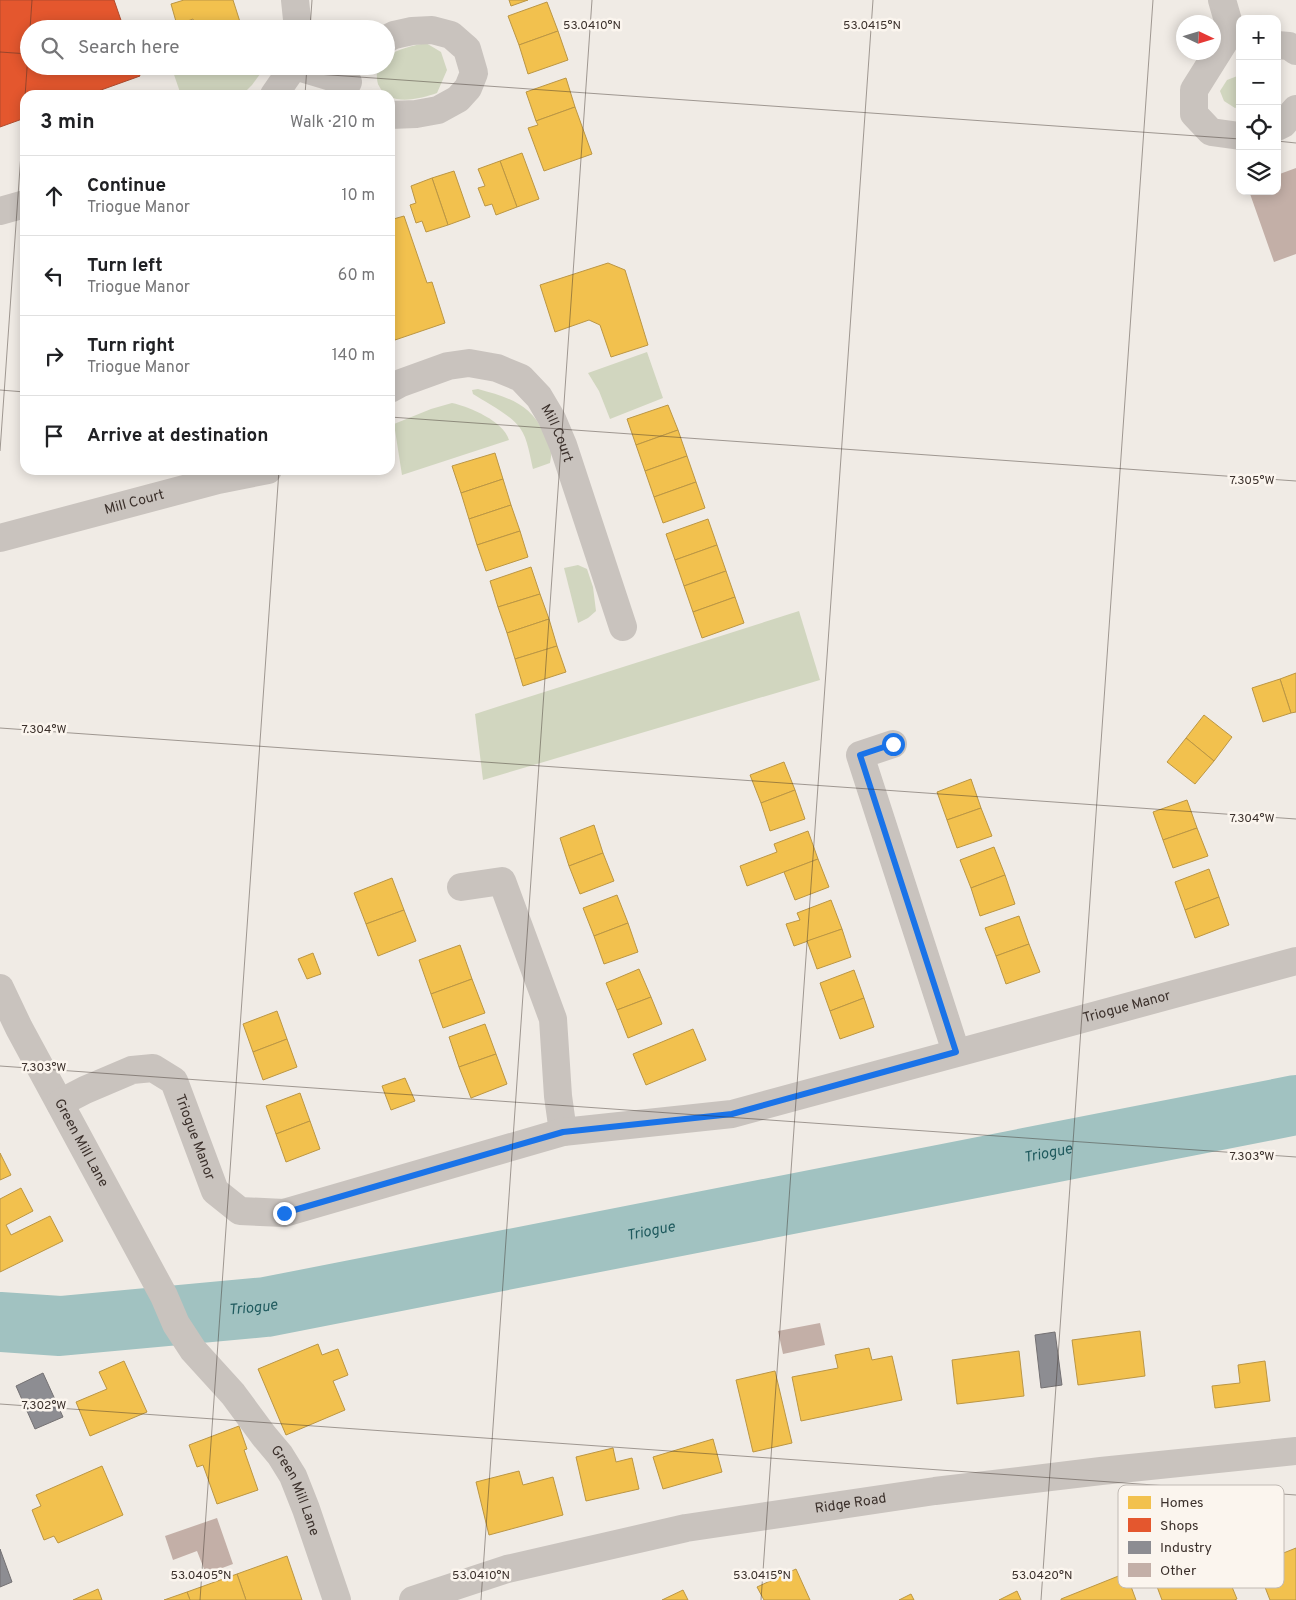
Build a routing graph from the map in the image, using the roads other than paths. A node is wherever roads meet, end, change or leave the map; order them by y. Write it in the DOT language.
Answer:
graph roads {
  1 [pos="295,0"];
  2 [pos="1222,0"];
  3 [pos="297,20"];
  4 [pos="1236,33"];
  5 [pos="395,35"];
  6 [pos="1281,45"];
  7 [pos="1296,51"];
  8 [pos="288,75"];
  9 [pos="329,75"];
  10 [pos="352,81"];
  11 [pos="277,90"];
  12 [pos="1296,110"];
  13 [pos="395,115"];
  14 [pos="1281,125"];
  15 [pos="1236,135"];
  16 [pos="20,205"];
  17 [pos="0,211"];
  18 [pos="395,386"];
  19 [pos="243,475"];
  20 [pos="0,538"];
  21 [pos="623,627"];
  22 [pos="893,744"];
  23 [pos="461,888"];
  24 [pos="1296,961"];
  25 [pos="0,988"];
  26 [pos="956,1052"];
  27 [pos="60,1103"];
  28 [pos="563,1132"];
  29 [pos="1296,1451"];
  30 [pos="337,1600"];
  31 [pos="413,1600"];
  1 -- 3 [label="street"];
  2 -- 4 [label="street"];
  4 -- 15 [label="street"];
  5 -- 13 [label="street"];
  6 -- 7 [label="street"];
  8 -- 11 [label="street"];
  9 -- 10 [label="street"];
  12 -- 14 [label="street"];
  16 -- 17 [label="street"];
  18 -- 21 [label="street, Mill Court"];
  19 -- 20 [label="street, Mill Court"];
  22 -- 26 [label="street"];
  23 -- 28 [label="street"];
  24 -- 26 [label="street, Triogue Manor"];
  25 -- 27 [label="street, Green Mill Lane"];
  26 -- 28 [label="street, Triogue Manor"];
  27 -- 28 [label="street, Triogue Manor"];
  27 -- 30 [label="street, Green Mill Lane"];
  29 -- 31 [label="street, Ridge Road"];
}
